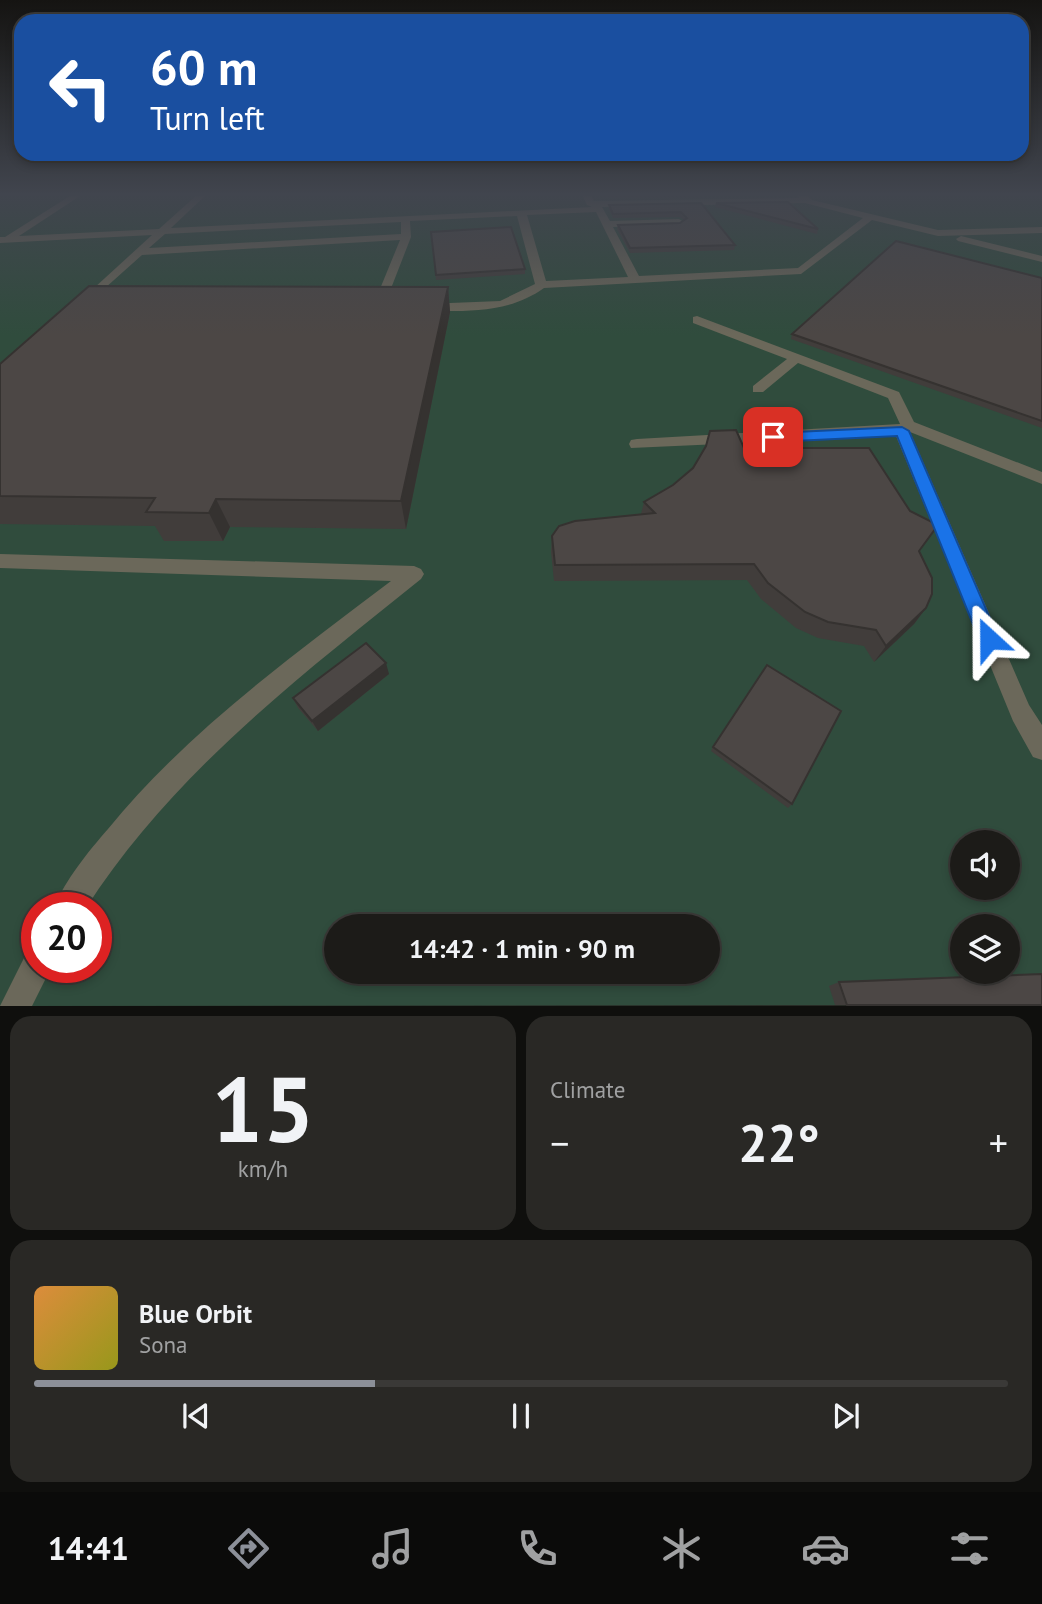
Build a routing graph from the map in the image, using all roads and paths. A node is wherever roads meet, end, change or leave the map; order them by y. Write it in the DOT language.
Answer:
graph roads {
  1 [pos="151,241"];
  2 [pos="336,241"];
  3 [pos="404,241"];
  4 [pos="529,241"];
  5 [pos="616,241"];
  6 [pos="840,241"];
  7 [pos="970,241"];
  8 [pos="139,252"];
  9 [pos="1042,259"];
  10 [pos="635,279"];
  11 [pos="541,285"];
  12 [pos="107,304"];
  13 [pos="398,306"];
  14 [pos="421,307"];
  15 [pos="697,320"];
  16 [pos="796,358"];
  17 [pos="758,389"];
  18 [pos="905,428"];
  19 [pos="637,444"];
  20 [pos="1042,478"];
  21 [pos="0,561"];
  22 [pos="1042,748"];
  23 [pos="79,892"];
  24 [pos="27,983"];
  25 [pos="15,1006"];
  1 -- 8 [label="lane"];
  2 -- 8 [label="lane"];
  3 -- 13 [label="lane"];
  4 -- 11 [label="lane"];
  5 -- 10 [label="lane"];
  6 -- 10 [label="lane"];
  7 -- 9 [label="lane"];
  8 -- 12 [label="lane"];
  10 -- 11 [label="lane"];
  11 -- 14 [label="lane"];
  15 -- 16 [label="lane"];
  16 -- 17 [label="lane"];
  16 -- 18 [label="lane"];
  18 -- 19 [label="lane"];
  18 -- 20 [label="lane"];
  18 -- 22 [label="lane"];
  21 -- 23 [label="lane"];
  24 -- 25 [label="lane"];
}
